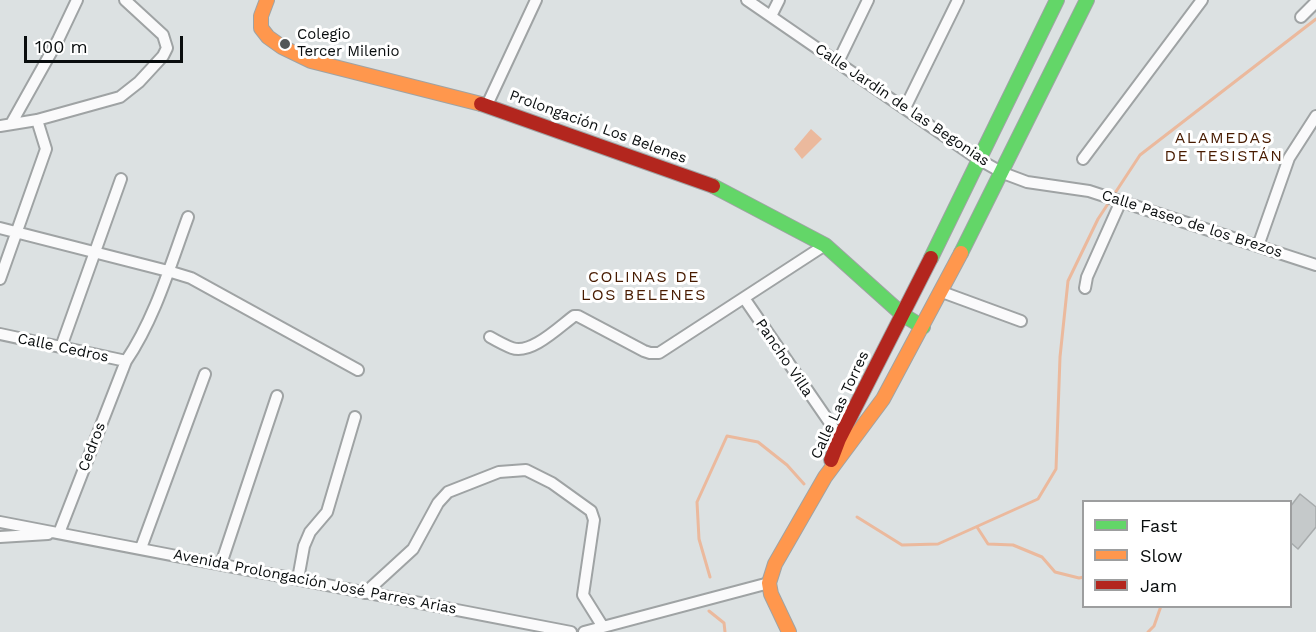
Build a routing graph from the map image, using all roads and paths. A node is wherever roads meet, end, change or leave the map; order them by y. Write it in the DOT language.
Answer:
graph roads {
  1 [pos="76,0"];
  2 [pos="125,0"];
  3 [pos="267,0"];
  4 [pos="536,0"];
  5 [pos="747,0"];
  6 [pos="779,0"];
  7 [pos="868,0"];
  8 [pos="958,0"];
  9 [pos="1057,0"];
  10 [pos="1087,0"];
  11 [pos="1202,0"];
  12 [pos="1316,2"];
  13 [pos="771,16"];
  14 [pos="1301,17"];
  15 [pos="838,62"];
  16 [pos="487,105"];
  17 [pos="905,108"];
  18 [pos="1316,116"];
  19 [pos="37,120"];
  20 [pos="6,125"];
  21 [pos="978,159"];
  22 [pos="1083,159"];
  23 [pos="1003,173"];
  24 [pos="121,179"];
  25 [pos="1066,188"];
  26 [pos="1120,201"];
  27 [pos="188,217"];
  28 [pos="0,228"];
  29 [pos="18,233"];
  30 [pos="825,245"];
  31 [pos="1258,246"];
  32 [pos="94,251"];
  33 [pos="1316,265"];
  34 [pos="168,271"];
  35 [pos="0,279"];
  36 [pos="1085,288"];
  37 [pos="942,292"];
  38 [pos="744,298"];
  39 [pos="903,315"];
  40 [pos="1021,321"];
  41 [pos="923,327"];
  42 [pos="0,334"];
  43 [pos="490,337"];
  44 [pos="61,347"];
  45 [pos="126,361"];
  46 [pos="358,370"];
  47 [pos="205,374"];
  48 [pos="277,396"];
  49 [pos="355,417"];
  50 [pos="843,443"];
  51 [pos="0,522"];
  52 [pos="59,533"];
  53 [pos="0,537"];
  54 [pos="141,548"];
  55 [pos="221,564"];
  56 [pos="298,579"];
  57 [pos="769,583"];
  58 [pos="364,593"];
  59 [pos="603,627"];
  60 [pos="571,632"];
  61 [pos="584,632"];
  62 [pos="789,632"];
  1 -- 20 [label="street"];
  2 -- 19 [label="street"];
  3 -- 16 [label="main road, Prolongación Los Belenes"];
  4 -- 16 [label="street"];
  5 -- 13 [label="street, Calle Jardín de las Begonias"];
  6 -- 13 [label="street"];
  7 -- 15 [label="street"];
  8 -- 17 [label="street"];
  9 -- 21 [label="main road, Calle Las Torres"];
  10 -- 23 [label="main road, Calle Las Torres"];
  11 -- 22 [label="street"];
  12 -- 14 [label="street"];
  13 -- 15 [label="street, Calle Jardín de las Begonias"];
  15 -- 17 [label="street, Calle Jardín de las Begonias"];
  16 -- 30 [label="main road, Prolongación Los Belenes"];
  17 -- 21 [label="street, Calle Jardín de las Begonias"];
  18 -- 31 [label="street"];
  19 -- 20 [label="street"];
  19 -- 29 [label="street"];
  21 -- 23 [label="street, Calle Jardín de las Begonias"];
  21 -- 39 [label="main road, Calle Las Torres"];
  23 -- 25 [label="street, Calle Jardín de las Begonias"];
  23 -- 37 [label="main road, Calle Las Torres"];
  24 -- 32 [label="street"];
  25 -- 26 [label="street, Calle Paseo de los Brezos"];
  26 -- 31 [label="street, Calle Paseo de los Brezos"];
  26 -- 36 [label="street"];
  27 -- 34 [label="street, Cedros"];
  28 -- 29 [label="street"];
  29 -- 32 [label="street"];
  29 -- 35 [label="street"];
  30 -- 38 [label="street"];
  30 -- 39 [label="main road, Prolongación Los Belenes"];
  31 -- 33 [label="street, Calle Paseo de los Brezos"];
  32 -- 34 [label="street"];
  32 -- 44 [label="street"];
  34 -- 45 [label="street, Cedros"];
  34 -- 46 [label="street"];
  37 -- 40 [label="street"];
  37 -- 41 [label="main road, Calle Las Torres"];
  38 -- 43 [label="street"];
  38 -- 50 [label="street, Pancho Villa"];
  39 -- 41 [label="main road, Prolongación Los Belenes"];
  39 -- 50 [label="main road, Calle Las Torres"];
  41 -- 50 [label="main road, Calle Las Torres"];
  42 -- 44 [label="street, Calle Cedros"];
  44 -- 45 [label="street, Calle Cedros"];
  45 -- 52 [label="street, Cedros"];
  47 -- 54 [label="street"];
  48 -- 55 [label="street"];
  49 -- 56 [label="street"];
  50 -- 57 [label="main road, Calle Las Torres"];
  51 -- 52 [label="street, Avenida Prolongación José Parres Arias"];
  52 -- 53 [label="street, Avenida Prolongación José Parres Arias"];
  52 -- 54 [label="street, Avenida Prolongación José Parres Arias"];
  54 -- 55 [label="street, Avenida Prolongación José Parres Arias"];
  55 -- 56 [label="street, Avenida Prolongación José Parres Arias"];
  56 -- 58 [label="street, Avenida Prolongación José Parres Arias"];
  57 -- 59 [label="street"];
  57 -- 62 [label="main road"];
  58 -- 59 [label="street"];
  58 -- 60 [label="street, Avenida Prolongación José Parres Arias"];
  59 -- 61 [label="street"];
}
